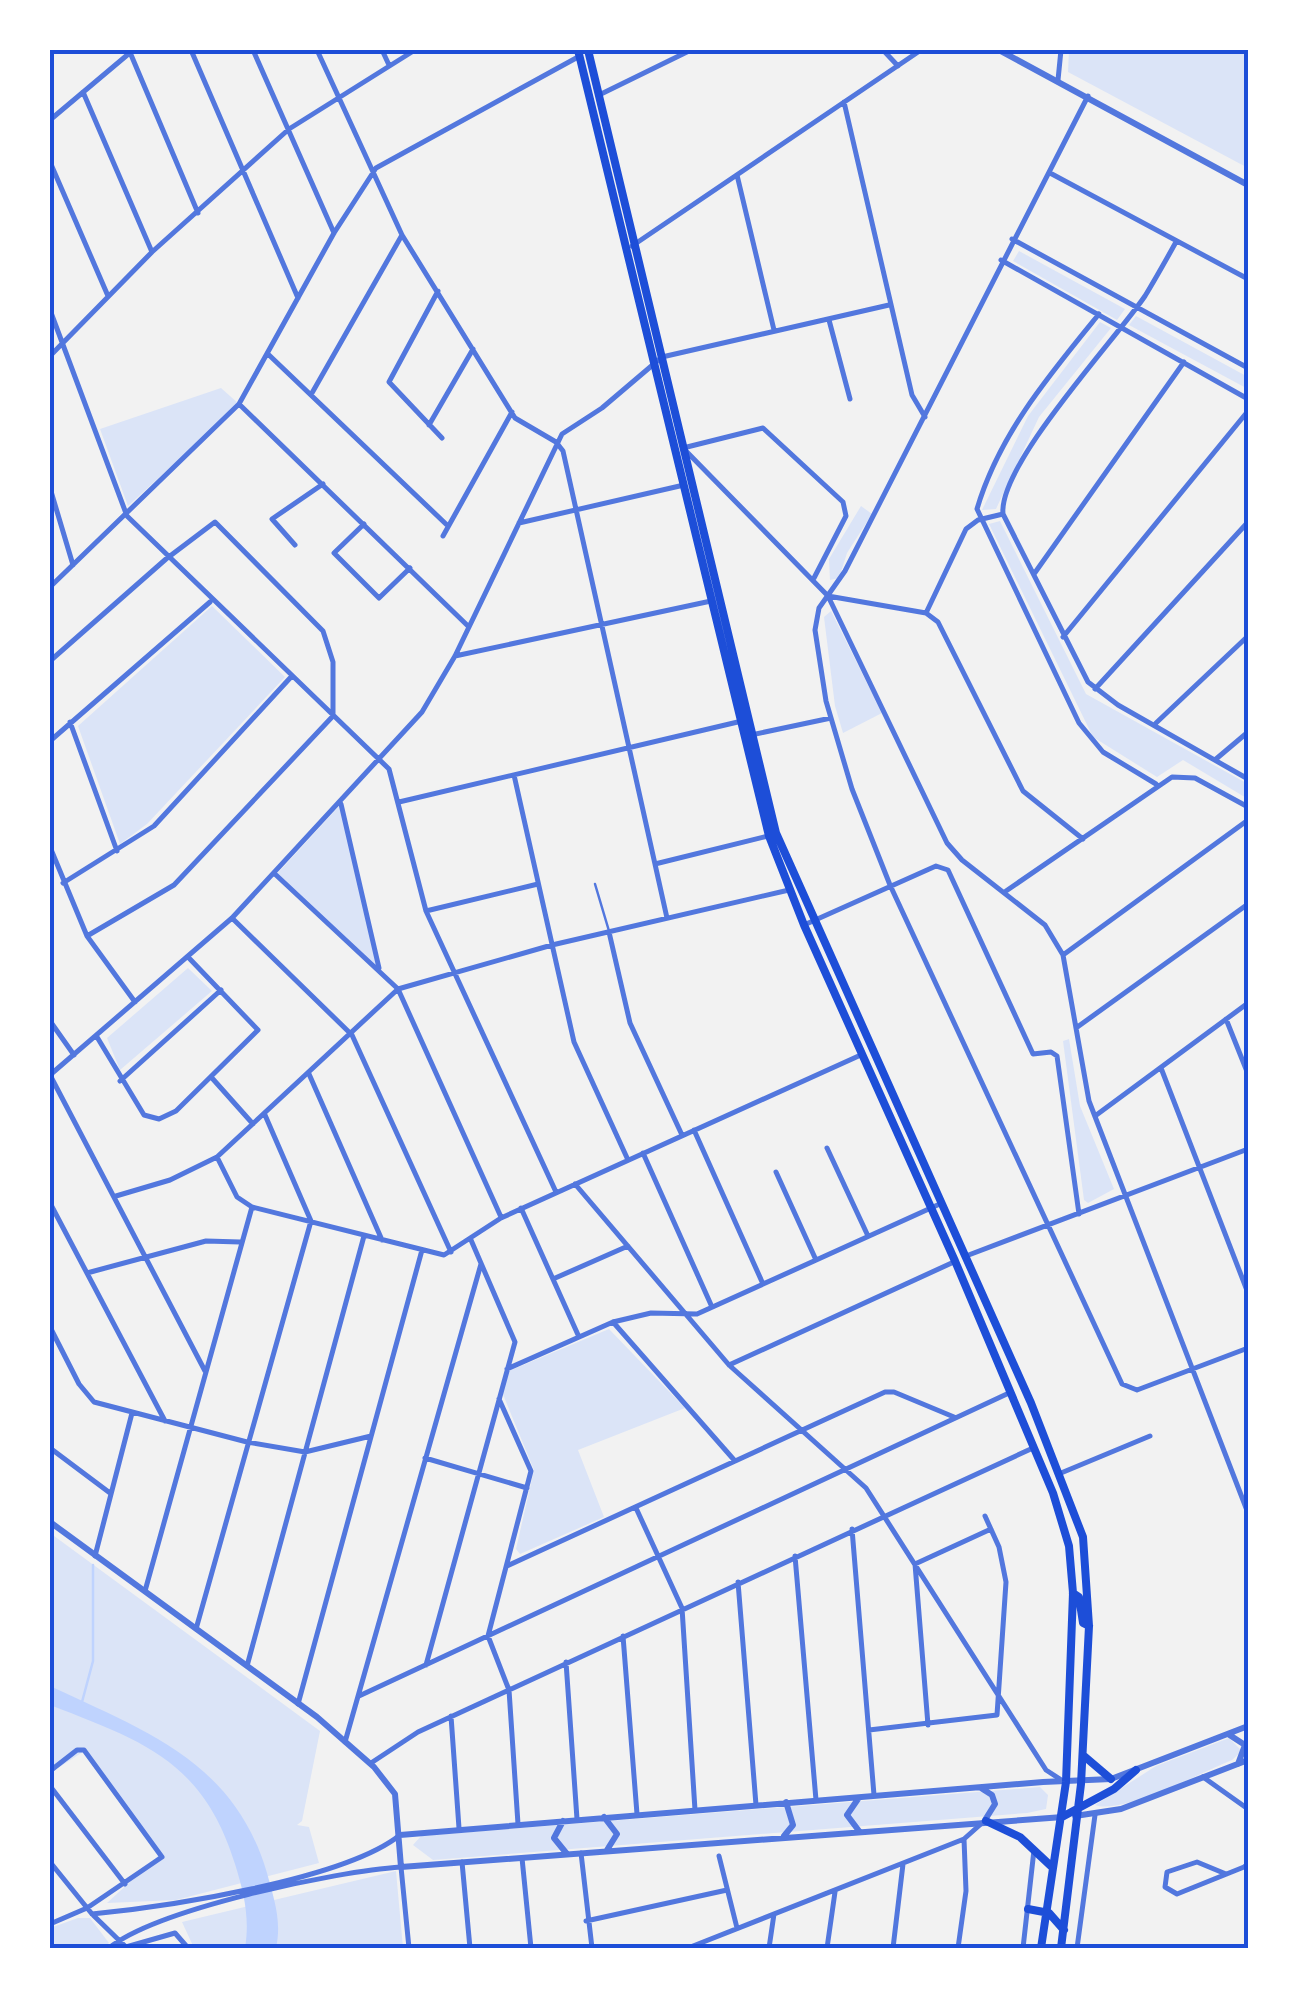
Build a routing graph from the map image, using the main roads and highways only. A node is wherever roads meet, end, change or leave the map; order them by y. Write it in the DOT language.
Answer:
graph roads {
  1 [pos="583,52"];
  2 [pos="586,81"];
  3 [pos="599,95"];
  4 [pos="608,182"];
  5 [pos="626,210"];
  6 [pos="658,359"];
  7 [pos="745,720"];
  8 [pos="772,834"];
  9 [pos="960,1259"];
  10 [pos="1034,1448"];
  11 [pos="1061,1473"];
  12 [pos="1066,1484"];
  13 [pos="1053,1493"];
  14 [pos="1073,1593"];
  15 [pos="1090,1626"];
  16 [pos="1082,1754"];
  17 [pos="1136,1770"];
  18 [pos="1111,1778"];
  19 [pos="1078,1811"];
  20 [pos="1062,1817"];
  21 [pos="985,1821"];
  22 [pos="1052,1867"];
  23 [pos="1028,1908"];
  24 [pos="1046,1911"];
  25 [pos="1064,1930"];
  26 [pos="1041,1948"];
  27 [pos="1061,1948"];
  1 -- 2 [label="main road"];
  1 -- 3 [label="main road"];
  2 -- 3 [label="main road"];
  2 -- 4 [label="main road"];
  3 -- 5 [label="main road"];
  4 -- 5 [label="main road"];
  4 -- 6 [label="main road"];
  5 -- 6 [label="main road"];
  6 -- 7 [label="main road"];
  7 -- 8 [label="main road"];
  7 -- 8 [label="main road"];
  8 -- 9 [label="main road"];
  9 -- 10 [label="main road"];
  9 -- 11 [label="main road"];
  10 -- 11 [label="main road"];
  10 -- 13 [label="main road"];
  11 -- 12 [label="main road"];
  12 -- 13 [label="main road"];
  12 -- 15 [label="main road"];
  13 -- 14 [label="main road"];
  14 -- 15 [label="main road"];
  14 -- 20 [label="main road"];
  15 -- 16 [label="main road"];
  16 -- 18 [label="main road"];
  16 -- 19 [label="main road"];
  17 -- 19 [label="main road"];
  19 -- 20 [label="main road"];
  19 -- 25 [label="main road"];
  20 -- 22 [label="main road"];
  21 -- 22 [label="main road"];
  22 -- 24 [label="main road"];
  23 -- 24 [label="main road"];
  24 -- 25 [label="main road"];
  24 -- 26 [label="main road"];
  25 -- 27 [label="main road"];
}
